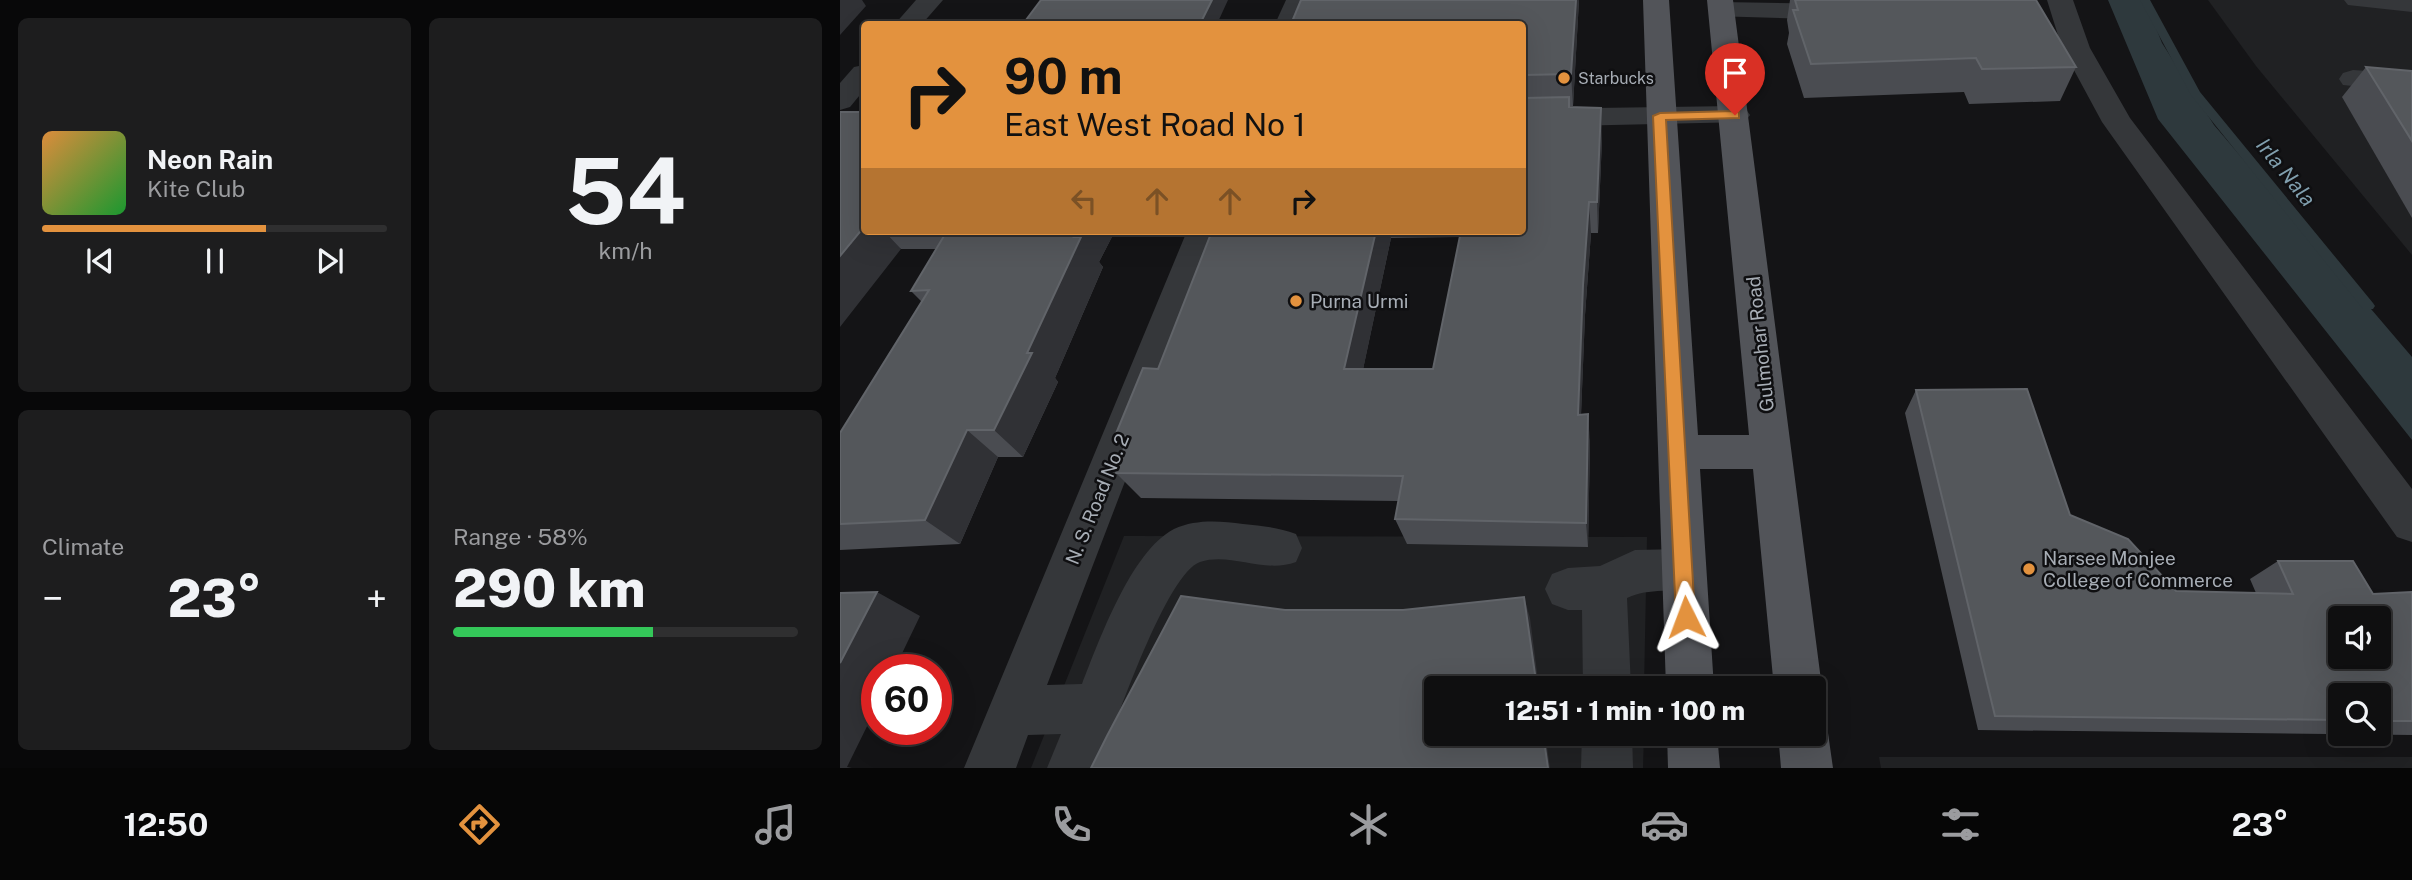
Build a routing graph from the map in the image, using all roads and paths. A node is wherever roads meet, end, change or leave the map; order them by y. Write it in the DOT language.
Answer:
graph roads {
  1 [pos="930,0"];
  2 [pos="1299,0"];
  3 [pos="1656,0"];
  4 [pos="2060,0"];
  5 [pos="2357,0"];
  6 [pos="2412,4"];
  7 [pos="1720,5"];
  8 [pos="1872,12"];
  9 [pos="911,21"];
  10 [pos="1289,21"];
  11 [pos="2353,79"];
  12 [pos="861,80"];
  13 [pos="2412,83"];
  14 [pos="1735,115"];
  15 [pos="1660,116"];
  16 [pos="844,118"];
  17 [pos="1526,118"];
  18 [pos="1202,235"];
  19 [pos="1678,452"];
  20 [pos="1772,452"];
  21 [pos="2412,523"];
  22 [pos="1280,548"];
  23 [pos="1683,570"];
  24 [pos="1604,676"];
  25 [pos="1689,676"];
  26 [pos="1797,676"];
  27 [pos="1097,708"];
  28 [pos="1013,711"];
  29 [pos="1607,746"];
  30 [pos="1693,746"];
  31 [pos="1804,746"];
  32 [pos="990,768"];
  33 [pos="1073,768"];
  34 [pos="1607,768"];
  35 [pos="1694,768"];
  36 [pos="1807,768"];
  1 -- 9 [label="street"];
  2 -- 10 [label="street"];
  3 -- 15 [label="main road"];
  4 -- 21 [label="street"];
  5 -- 6 [label="street"];
  7 -- 8 [label="street"];
  7 -- 14 [label="main road, Gulmohar Road"];
  11 -- 13 [label="street"];
  12 -- 16 [label="street"];
  14 -- 15 [label="street"];
  14 -- 20 [label="main road, Gulmohar Road"];
  15 -- 17 [label="street"];
  15 -- 19 [label="main road"];
  18 -- 28 [label="street, N. S. Road No. 2"];
  19 -- 20 [label="main road"];
  19 -- 23 [label="main road"];
  20 -- 26 [label="main road, Gulmohar Road"];
  22 -- 27 [label="street"];
  23 -- 24 [label="street"];
  23 -- 25 [label="main road"];
  27 -- 28 [label="street"];
  27 -- 33 [label="street"];
  28 -- 32 [label="street, N. S. Road No. 2"];
  29 -- 34 [label="street"];
  30 -- 35 [label="main road"];
  31 -- 36 [label="main road"];
}
